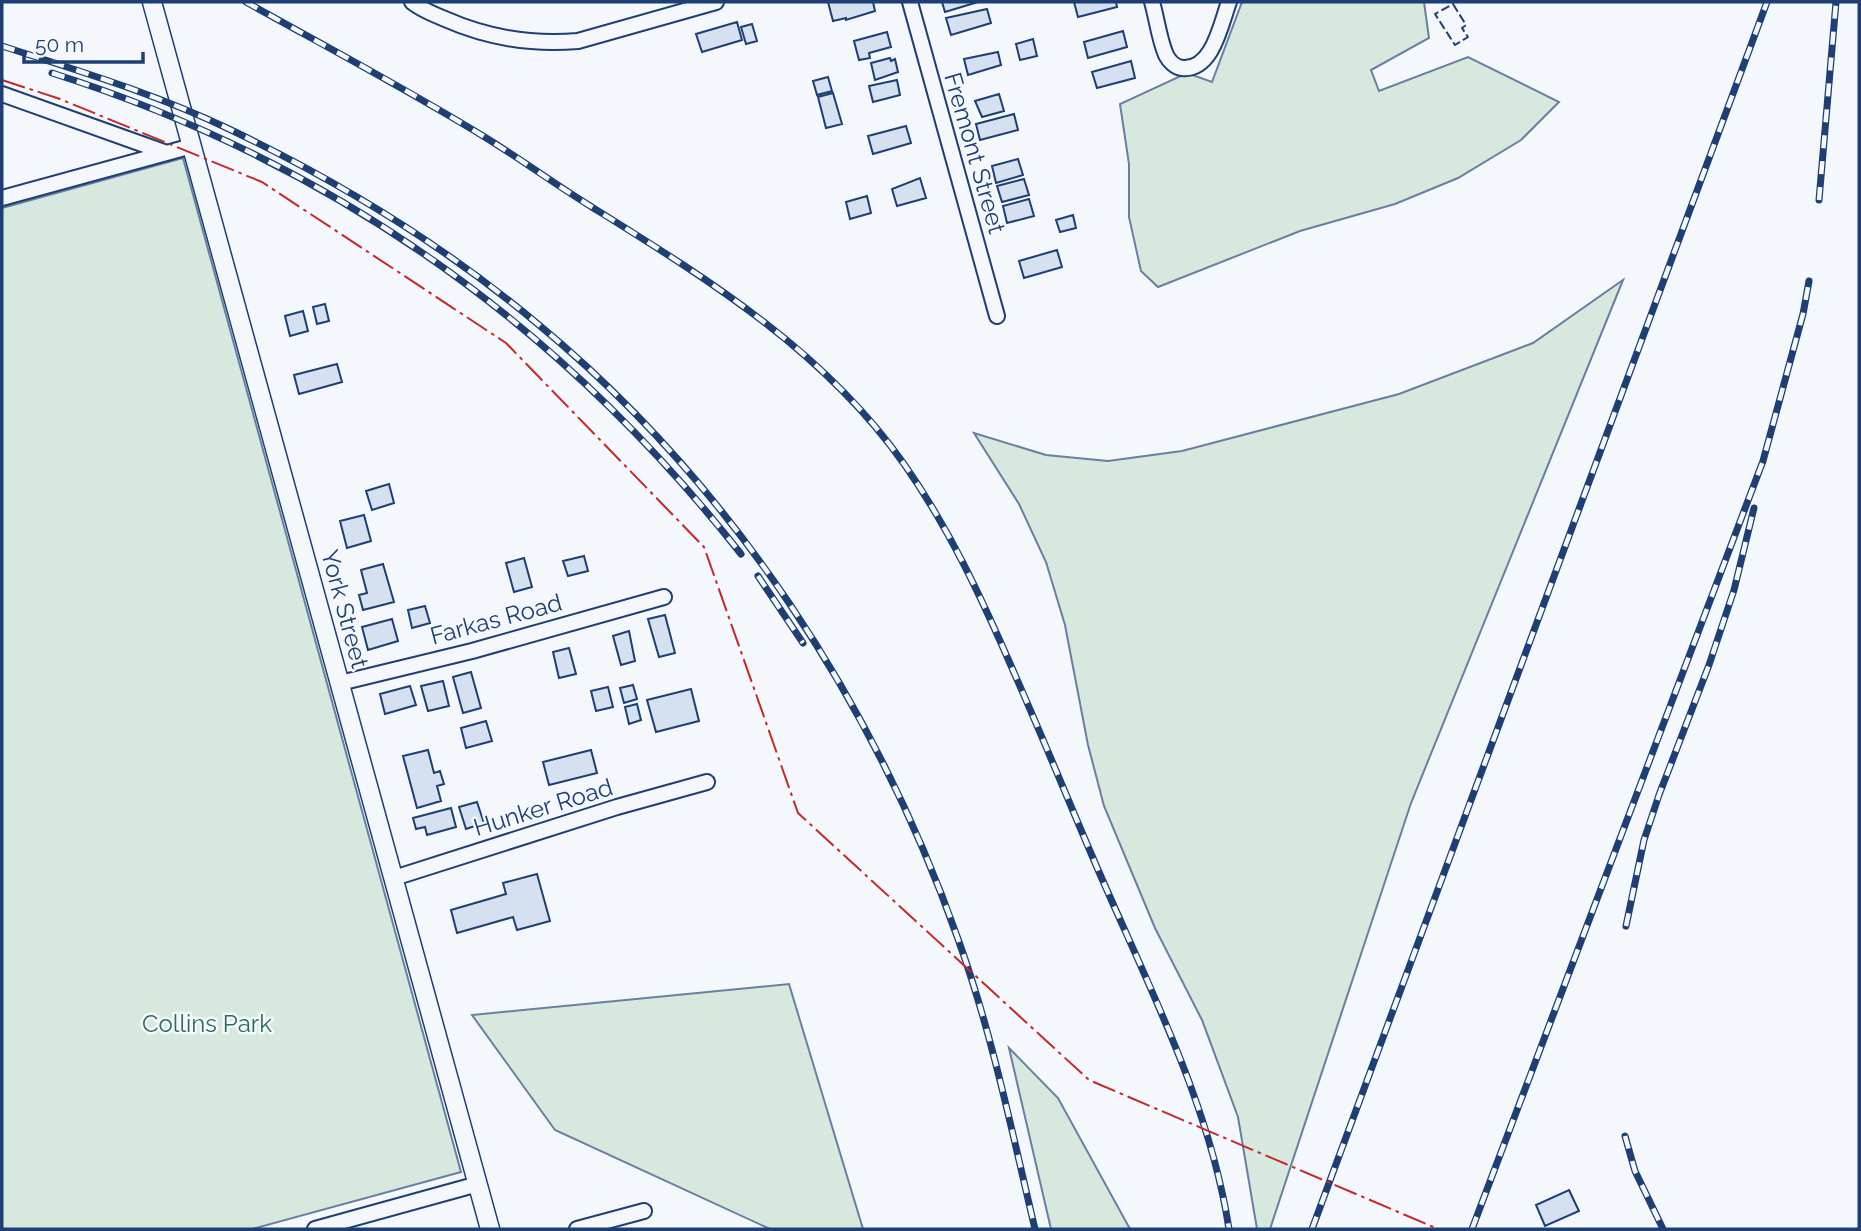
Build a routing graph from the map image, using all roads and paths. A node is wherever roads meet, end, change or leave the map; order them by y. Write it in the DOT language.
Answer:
graph roads {
  1 [pos="152,2"];
  2 [pos="412,2"];
  3 [pos="654,2"];
  4 [pos="716,2"];
  5 [pos="910,2"];
  6 [pos="1152,2"];
  7 [pos="1229,2"];
  8 [pos="658,17"];
  9 [pos="2,94"];
  10 [pos="192,146"];
  11 [pos="167,153"];
  12 [pos="2,198"];
  13 [pos="997,316"];
  14 [pos="664,597"];
  15 [pos="340,682"];
  16 [pos="707,782"];
  17 [pos="394,878"];
  18 [pos="478,1184"];
  19 [pos="644,1211"];
  20 [pos="315,1229"];
  21 [pos="490,1229"];
  22 [pos="577,1229"];
  1 -- 10 [label="street, York Street"];
  2 -- 8 [label="street"];
  3 -- 8 [label="street"];
  4 -- 8 [label="street"];
  5 -- 13 [label="street, Fremont Street"];
  6 -- 7 [label="street"];
  9 -- 11 [label="street"];
  10 -- 11 [label="street"];
  10 -- 15 [label="street, York Street"];
  11 -- 12 [label="street"];
  14 -- 15 [label="street, Farkas Road"];
  15 -- 17 [label="street, York Street"];
  16 -- 17 [label="street, Hunker Road"];
  17 -- 18 [label="street, York Street"];
  18 -- 20 [label="street"];
  18 -- 21 [label="street, York Street"];
  19 -- 22 [label="street"];
}
